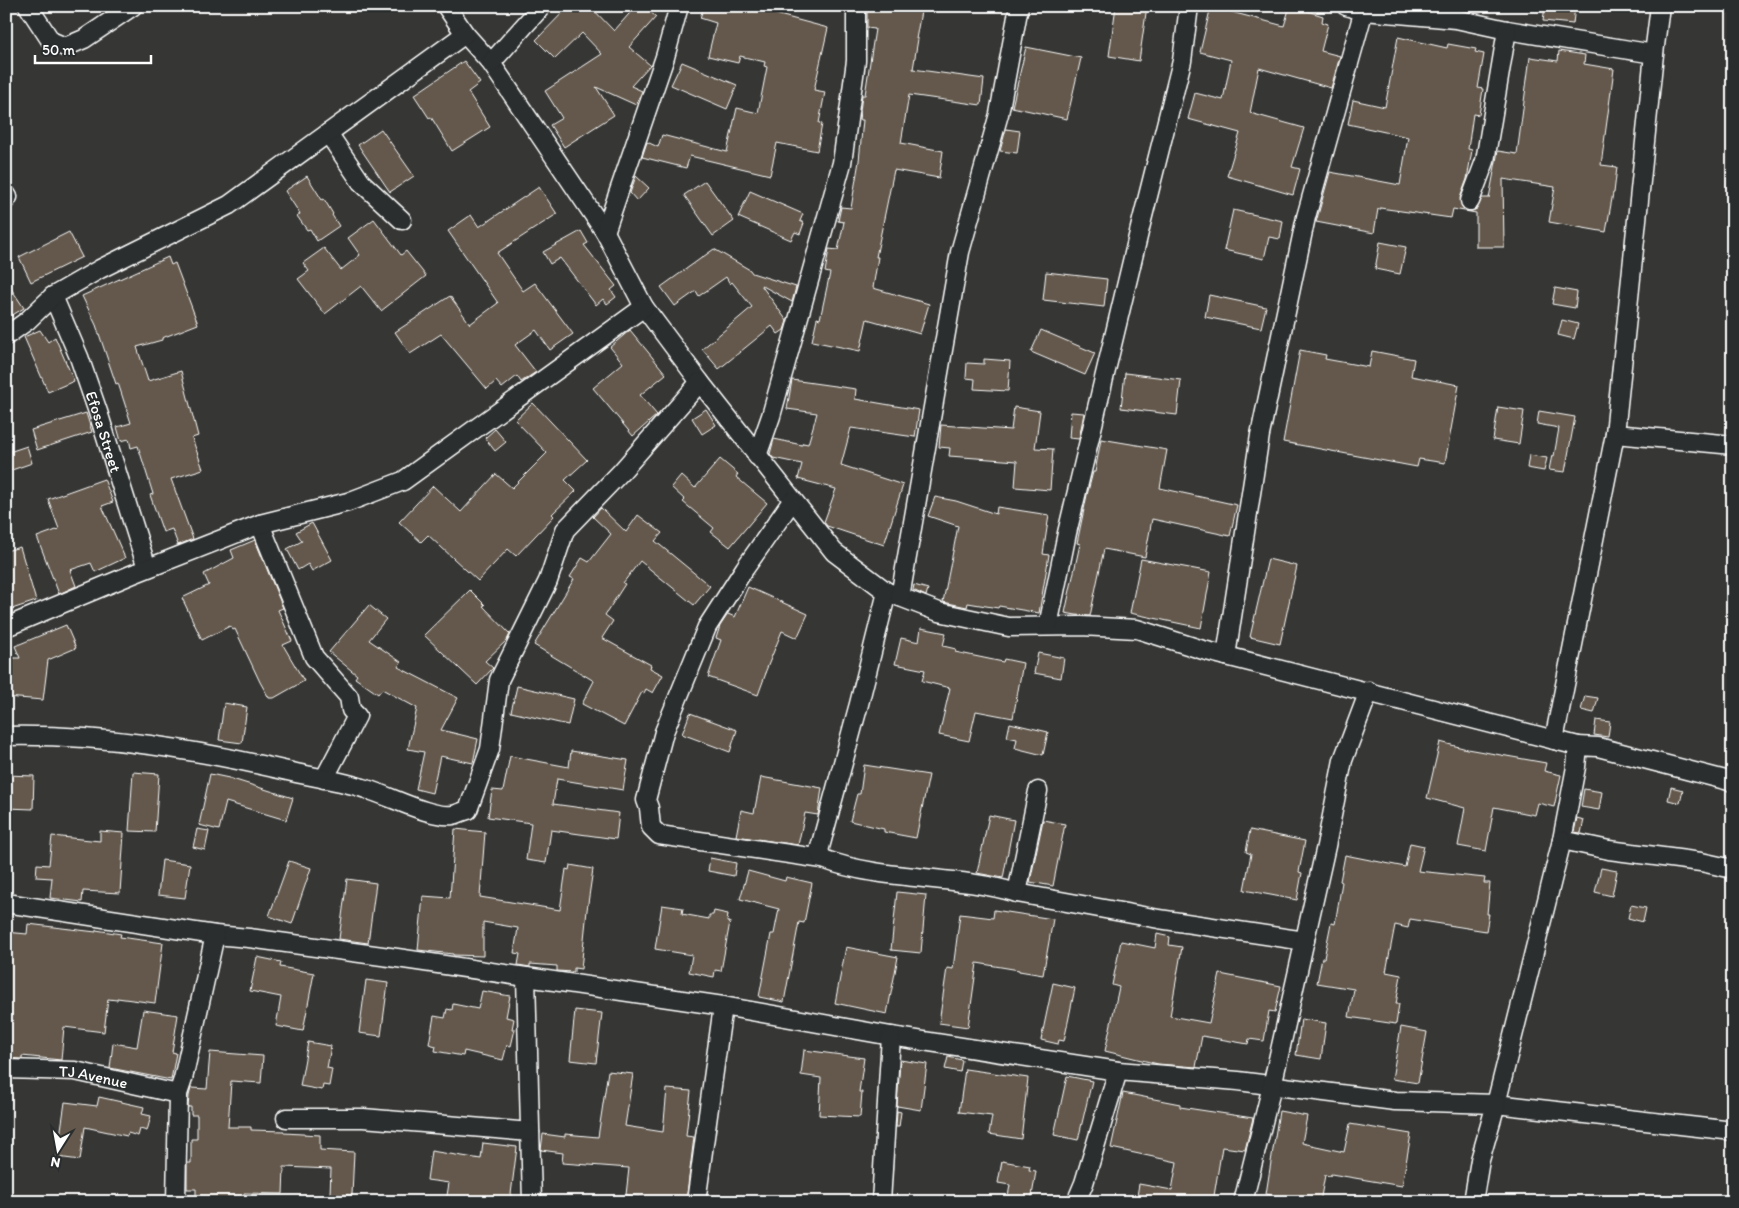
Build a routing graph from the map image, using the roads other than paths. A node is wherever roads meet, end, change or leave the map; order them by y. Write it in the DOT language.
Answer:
graph roads {
  1 [pos="28,6"];
  2 [pos="132,6"];
  3 [pos="446,6"];
  4 [pos="542,6"];
  5 [pos="679,6"];
  6 [pos="856,6"];
  7 [pos="1019,6"];
  8 [pos="1189,6"];
  9 [pos="1346,6"];
  10 [pos="1660,6"];
  11 [pos="1365,8"];
  12 [pos="1507,30"];
  13 [pos="465,34"];
  14 [pos="1654,54"];
  15 [pos="491,63"];
  16 [pos="328,133"];
  17 [pos="6,194"];
  18 [pos="6,200"];
  19 [pos="1470,201"];
  20 [pos="402,220"];
  21 [pos="605,232"];
  22 [pos="53,296"];
  23 [pos="644,307"];
  24 [pos="6,336"];
  25 [pos="700,382"];
  26 [pos="1615,434"];
  27 [pos="1733,445"];
  28 [pos="757,456"];
  29 [pos="792,501"];
  30 [pos="260,524"];
  31 [pos="147,568"];
  32 [pos="893,595"];
  33 [pos="1048,626"];
  34 [pos="6,627"];
  35 [pos="1226,656"];
  36 [pos="1369,691"];
  37 [pos="6,736"];
  38 [pos="1554,740"];
  39 [pos="1578,746"];
  40 [pos="324,779"];
  41 [pos="1733,782"];
  42 [pos="1038,791"];
  43 [pos="1562,840"];
  44 [pos="823,860"];
  45 [pos="1733,869"];
  46 [pos="1017,893"];
  47 [pos="6,903"];
  48 [pos="215,935"];
  49 [pos="1305,941"];
  50 [pos="526,977"];
  51 [pos="723,1006"];
  52 [pos="891,1036"];
  53 [pos="6,1069"];
  54 [pos="1118,1071"];
  55 [pos="1272,1086"];
  56 [pos="178,1094"];
  57 [pos="1496,1104"];
  58 [pos="286,1118"];
  59 [pos="1733,1131"];
  60 [pos="530,1132"];
  61 [pos="176,1202"];
  62 [pos="532,1202"];
  63 [pos="696,1202"];
  64 [pos="881,1202"];
  65 [pos="1076,1202"];
  66 [pos="1243,1202"];
  67 [pos="1473,1202"];
  1 -- 2 [label="street"];
  3 -- 13 [label="street"];
  4 -- 15 [label="street"];
  5 -- 21 [label="street"];
  6 -- 28 [label="street"];
  7 -- 32 [label="street"];
  8 -- 33 [label="street"];
  9 -- 11 [label="street"];
  10 -- 14 [label="street"];
  11 -- 12 [label="street"];
  11 -- 35 [label="street"];
  12 -- 14 [label="street"];
  12 -- 19 [label="street"];
  13 -- 15 [label="street"];
  13 -- 16 [label="street"];
  14 -- 26 [label="street"];
  15 -- 21 [label="street"];
  16 -- 20 [label="street"];
  16 -- 22 [label="street"];
  17 -- 18 [label="street"];
  21 -- 23 [label="street"];
  22 -- 24 [label="street"];
  22 -- 31 [label="street, Efosa Street"];
  23 -- 25 [label="street"];
  23 -- 30 [label="street"];
  25 -- 28 [label="street"];
  25 -- 40 [label="street"];
  26 -- 27 [label="street"];
  26 -- 38 [label="street"];
  28 -- 29 [label="street"];
  29 -- 32 [label="street"];
  29 -- 44 [label="street"];
  30 -- 31 [label="street"];
  30 -- 40 [label="street"];
  31 -- 34 [label="street"];
  32 -- 33 [label="street"];
  32 -- 44 [label="street"];
  33 -- 35 [label="street"];
  35 -- 36 [label="street"];
  36 -- 38 [label="street"];
  36 -- 49 [label="street"];
  37 -- 40 [label="street"];
  38 -- 39 [label="street"];
  39 -- 41 [label="street"];
  39 -- 43 [label="street"];
  42 -- 46 [label="street"];
  43 -- 45 [label="street"];
  43 -- 57 [label="street"];
  44 -- 46 [label="street"];
  46 -- 49 [label="street"];
  47 -- 48 [label="street"];
  48 -- 50 [label="street"];
  48 -- 56 [label="street"];
  49 -- 55 [label="street"];
  50 -- 51 [label="street"];
  50 -- 60 [label="street"];
  51 -- 52 [label="street"];
  51 -- 63 [label="street"];
  52 -- 54 [label="street"];
  52 -- 64 [label="street"];
  53 -- 56 [label="street, TJ Avenue"];
  54 -- 55 [label="street"];
  54 -- 65 [label="street"];
  55 -- 57 [label="street"];
  55 -- 66 [label="street"];
  56 -- 61 [label="street"];
  57 -- 59 [label="street"];
  57 -- 67 [label="street"];
  58 -- 60 [label="street"];
  60 -- 62 [label="street"];
}
